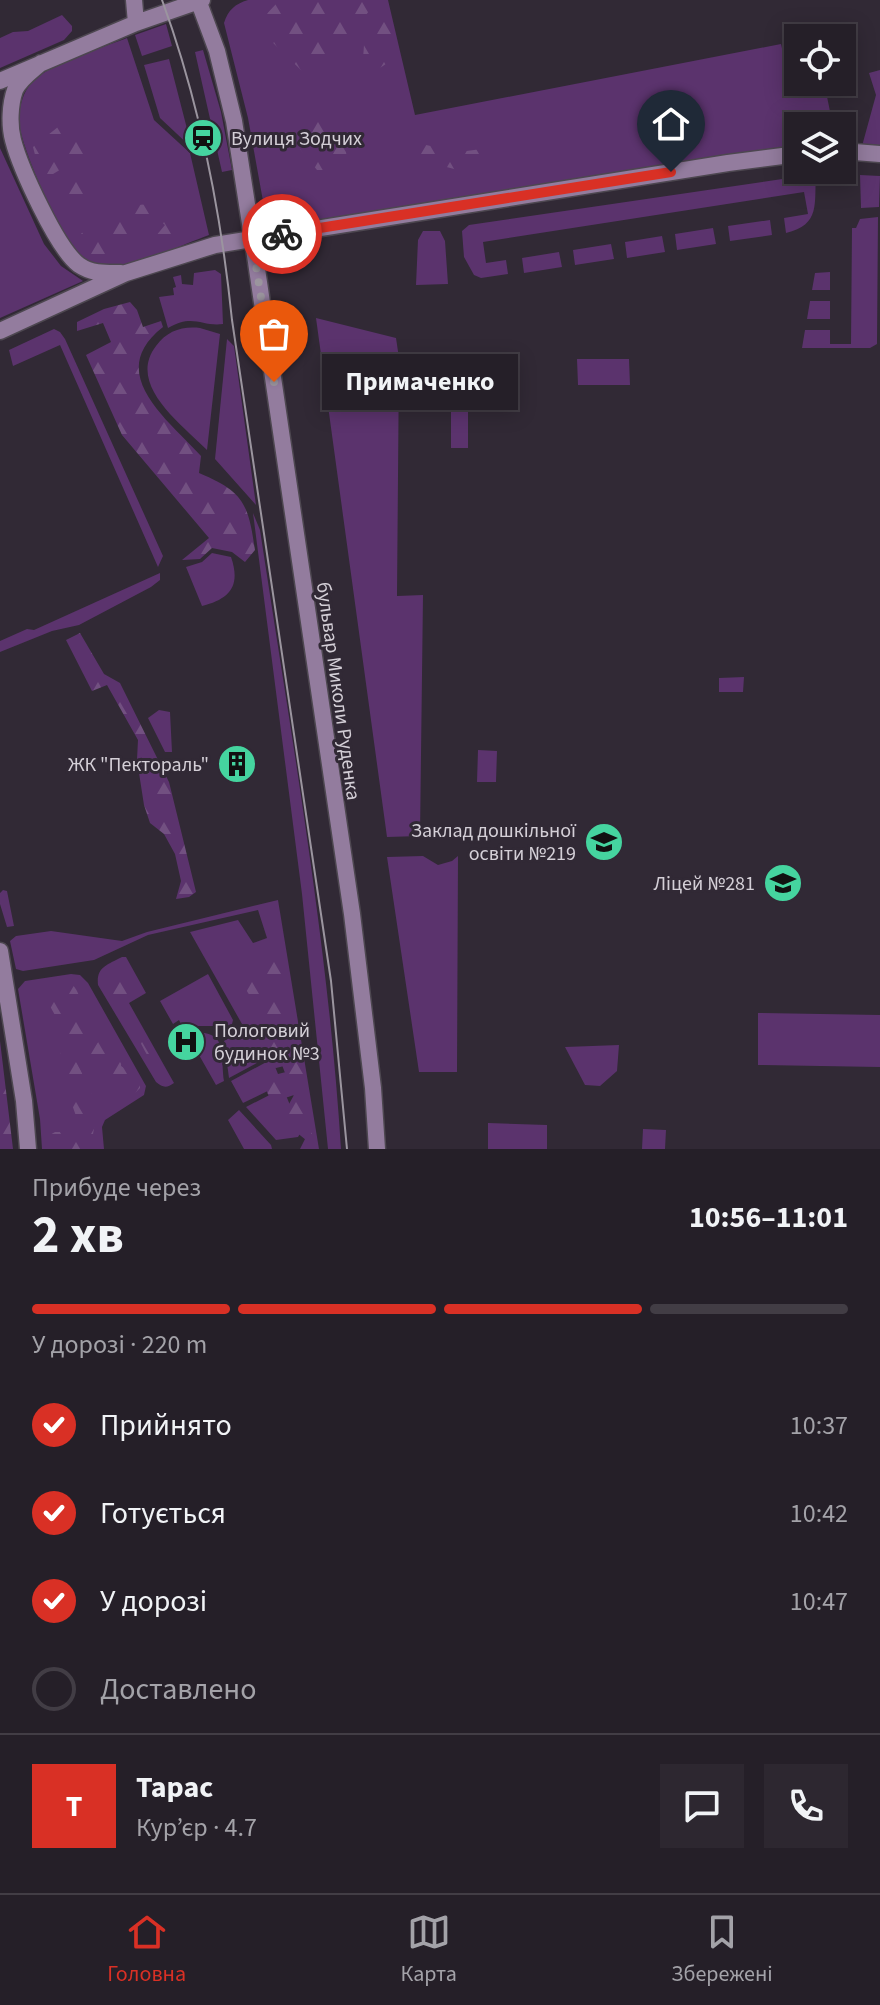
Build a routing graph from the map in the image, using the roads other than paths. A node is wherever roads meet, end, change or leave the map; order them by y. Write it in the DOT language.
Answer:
graph roads {
  1 [pos="134,0"];
  2 [pos="199,0"];
  3 [pos="136,23"];
  4 [pos="41,63"];
  5 [pos="0,81"];
  6 [pos="856,152"];
  7 [pos="880,154"];
  8 [pos="784,156"];
  9 [pos="252,239"];
  10 [pos="126,273"];
  11 [pos="0,331"];
  12 [pos="0,951"];
  13 [pos="28,1149"];
  14 [pos="377,1149"];
  1 -- 3 [label="street"];
  2 -- 3 [label="street"];
  2 -- 9 [label="street, бульвар Миколи Руденка"];
  3 -- 4 [label="street"];
  4 -- 5 [label="street"];
  4 -- 10 [label="street"];
  6 -- 7 [label="street"];
  8 -- 9 [label="street"];
  9 -- 10 [label="street"];
  9 -- 14 [label="street, бульвар Миколи Руденка"];
  10 -- 11 [label="street"];
  12 -- 13 [label="street"];
}
